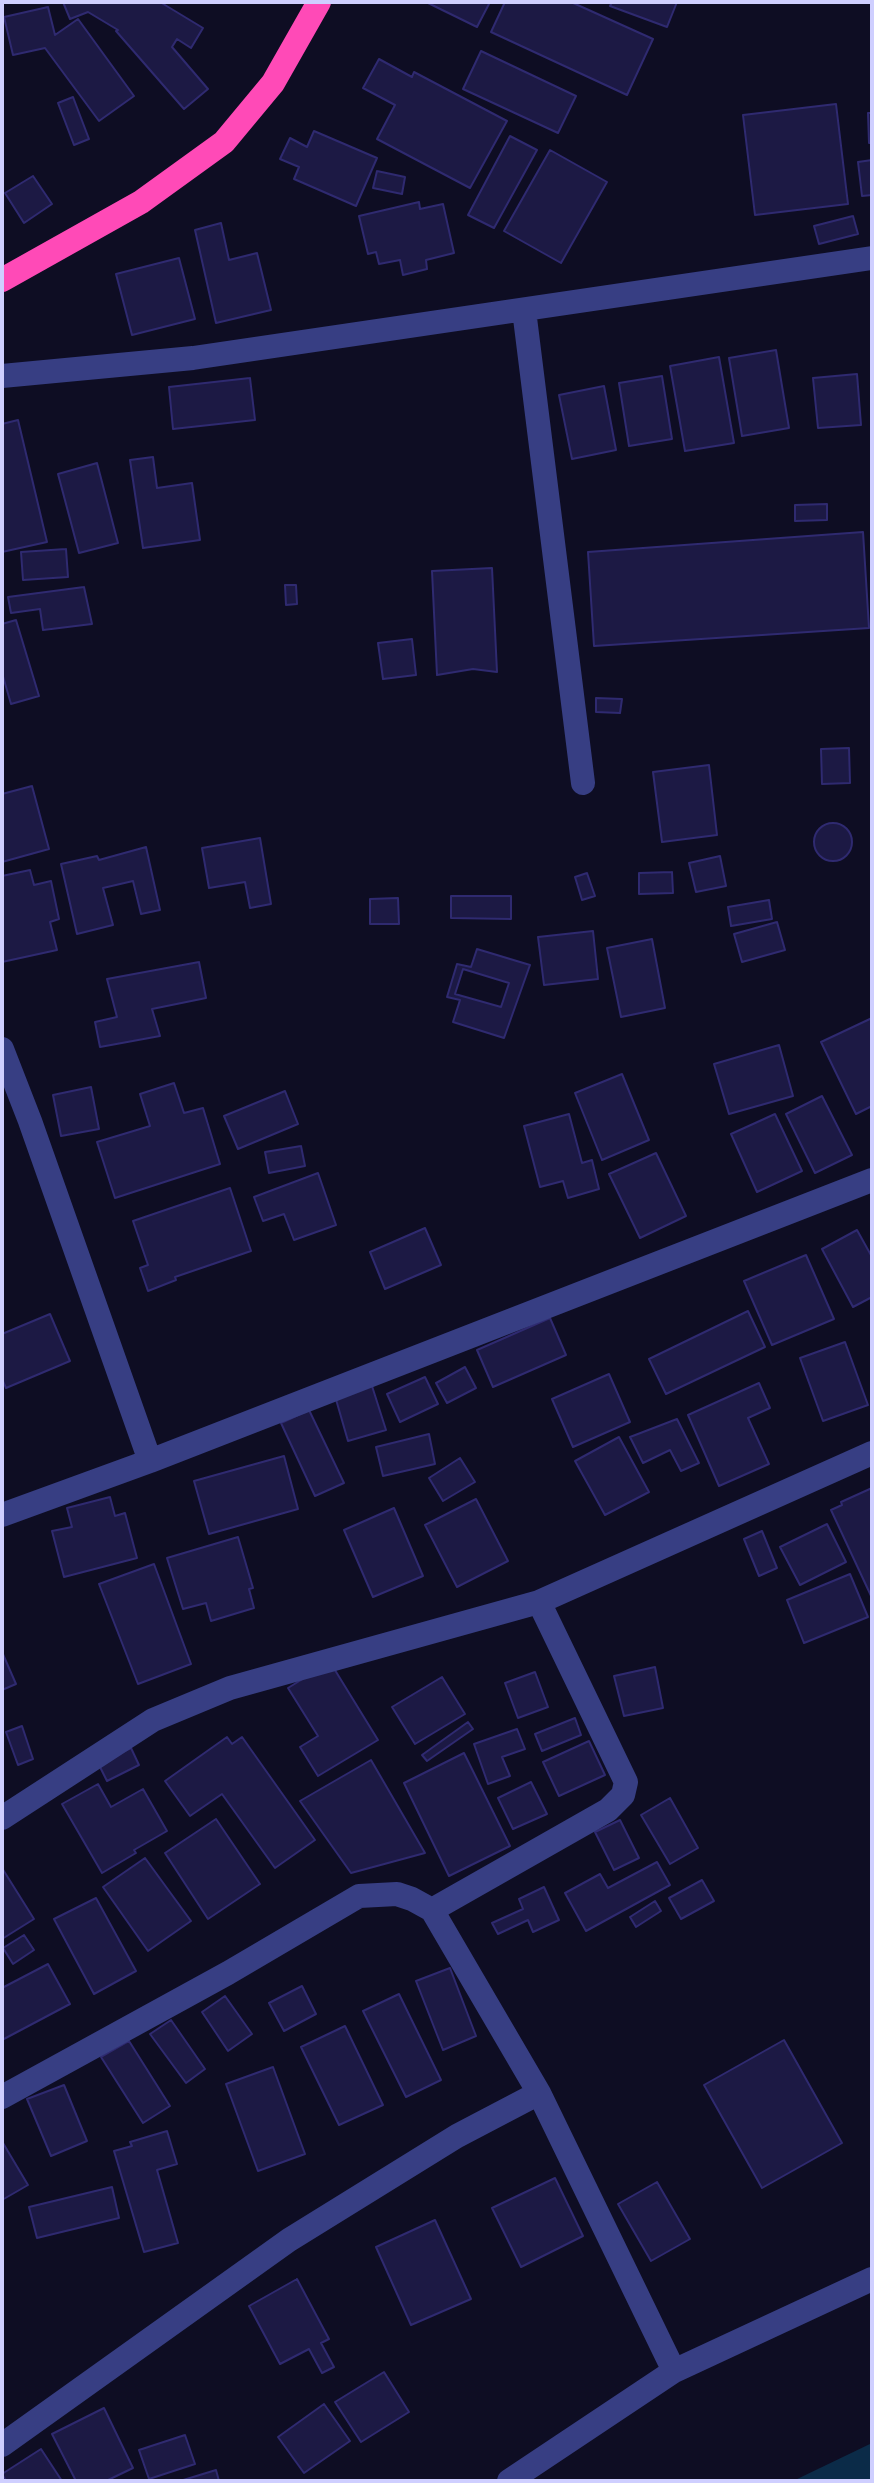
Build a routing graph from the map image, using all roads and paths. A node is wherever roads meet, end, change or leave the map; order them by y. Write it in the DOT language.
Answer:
graph roads {
  1 [pos="319,2"];
  2 [pos="872,258"];
  3 [pos="2,280"];
  4 [pos="524,310"];
  5 [pos="2,376"];
  6 [pos="583,783"];
  7 [pos="2,1049"];
  8 [pos="872,1180"];
  9 [pos="872,1453"];
  10 [pos="150,1461"];
  11 [pos="2,1515"];
  12 [pos="539,1602"];
  13 [pos="2,1818"];
  14 [pos="432,1910"];
  15 [pos="539,2093"];
  16 [pos="2,2097"];
  17 [pos="872,2279"];
  18 [pos="674,2371"];
  19 [pos="2,2445"];
  20 [pos="509,2481"];
  1 -- 3 [label="highway"];
  2 -- 4 [label="street"];
  4 -- 5 [label="street"];
  4 -- 6 [label="street"];
  7 -- 10 [label="street"];
  8 -- 10 [label="street"];
  9 -- 12 [label="street"];
  10 -- 11 [label="street"];
  12 -- 13 [label="street"];
  12 -- 14 [label="street"];
  14 -- 15 [label="street"];
  14 -- 16 [label="street"];
  15 -- 18 [label="street"];
  15 -- 19 [label="street"];
  17 -- 18 [label="street"];
  18 -- 20 [label="street"];
}
